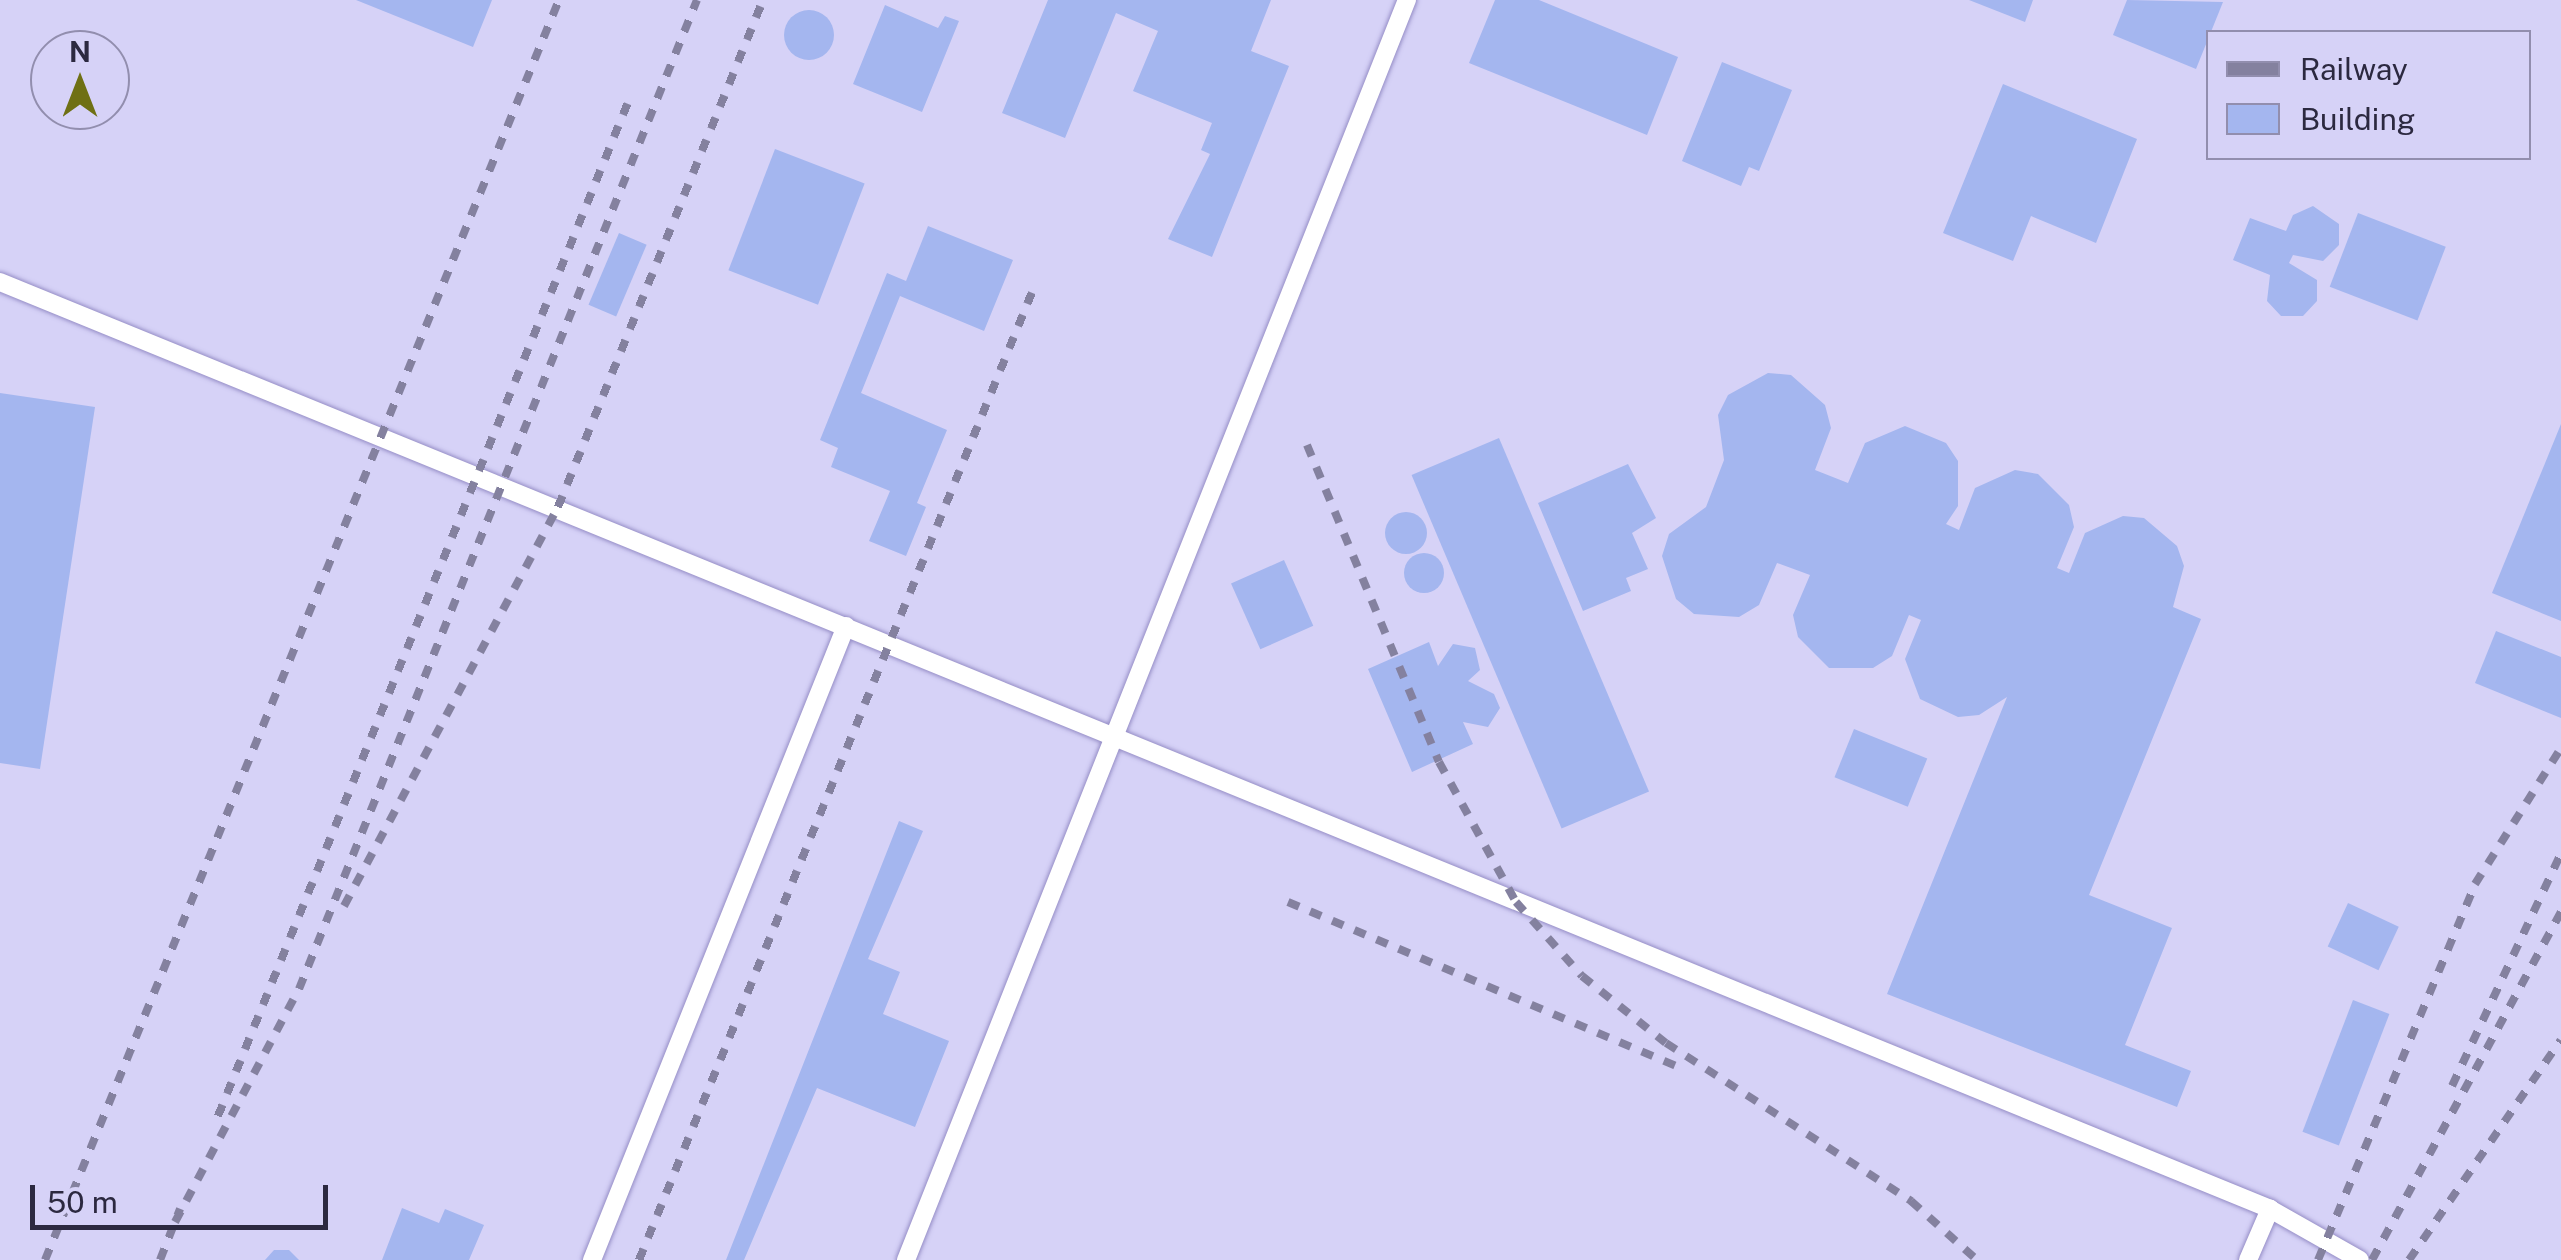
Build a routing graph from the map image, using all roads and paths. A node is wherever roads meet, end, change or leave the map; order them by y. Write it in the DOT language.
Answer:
graph roads {
  1 [pos="1407,0"];
  2 [pos="0,282"];
  3 [pos="846,626"];
  4 [pos="1114,736"];
  5 [pos="2270,1209"];
  6 [pos="592,1260"];
  7 [pos="906,1260"];
  8 [pos="2248,1260"];
  9 [pos="2360,1260"];
  1 -- 4 [label="lane"];
  2 -- 3 [label="lane"];
  3 -- 4 [label="lane"];
  3 -- 6 [label="lane"];
  4 -- 5 [label="lane"];
  4 -- 7 [label="lane"];
  5 -- 8 [label="lane"];
  5 -- 9 [label="lane"];
}
